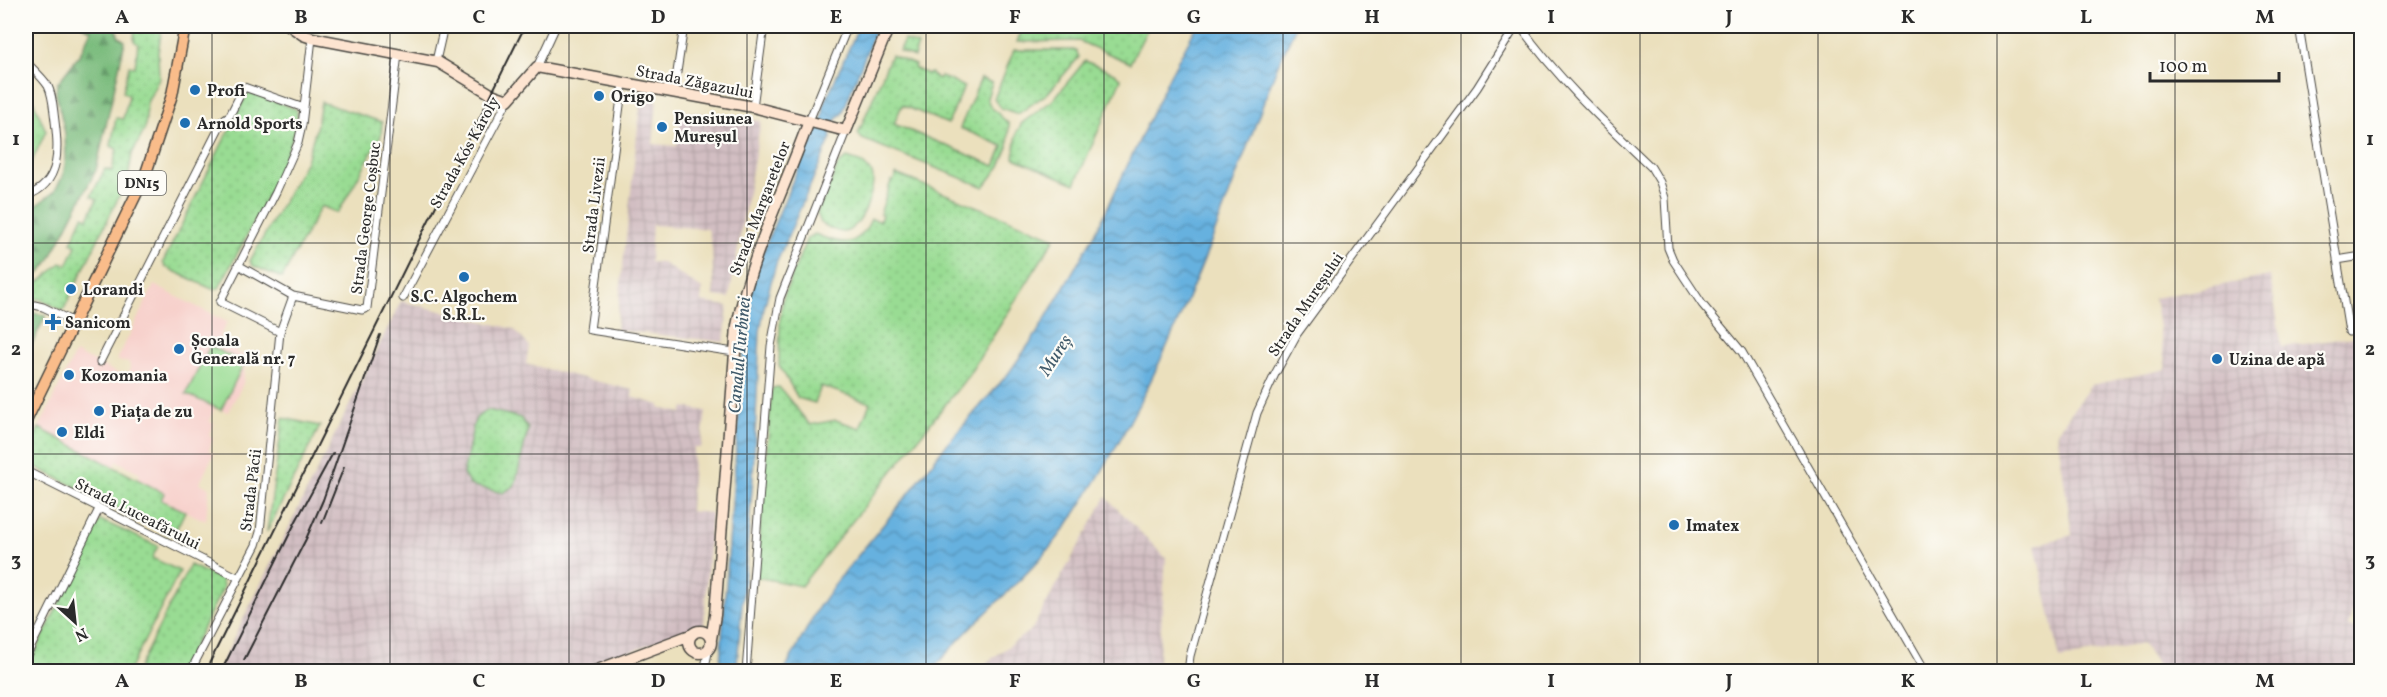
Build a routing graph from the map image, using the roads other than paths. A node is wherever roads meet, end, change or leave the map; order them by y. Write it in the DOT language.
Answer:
graph roads {
  1 [pos="290,26"];
  2 [pos="444,26"];
  3 [pos="556,26"];
  4 [pos="684,26"];
  5 [pos="764,26"];
  6 [pos="848,26"];
  7 [pos="889,26"];
  8 [pos="1518,26"];
  9 [pos="2322,26"];
  10 [pos="2300,27"];
  11 [pos="186,28"];
  12 [pos="312,38"];
  13 [pos="398,54"];
  14 [pos="436,61"];
  15 [pos="26,62"];
  16 [pos="537,67"];
  17 [pos="623,83"];
  18 [pos="674,92"];
  19 [pos="508,100"];
  20 [pos="753,107"];
  21 [pos="304,108"];
  22 [pos="814,122"];
  23 [pos="842,130"];
  24 [pos="26,196"];
  25 [pos="2361,256"];
  26 [pos="2337,260"];
  27 [pos="238,265"];
  28 [pos="293,296"];
  29 [pos="404,298"];
  30 [pos="26,303"];
  31 [pos="74,322"];
  32 [pos="280,332"];
  33 [pos="2349,332"];
  34 [pos="734,352"];
  35 [pos="100,363"];
  36 [pos="26,421"];
  37 [pos="26,471"];
  38 [pos="99,509"];
  39 [pos="238,578"];
  40 [pos="703,640"];
  41 [pos="26,657"];
  42 [pos="705,668"];
  43 [pos="190,672"];
  44 [pos="592,672"];
  45 [pos="746,672"];
  46 [pos="1188,672"];
  47 [pos="1926,672"];
  1 -- 12 [label="street"];
  2 -- 14 [label="street"];
  3 -- 16 [label="street, Strada Kós Károly"];
  4 -- 18 [label="street"];
  5 -- 20 [label="street"];
  6 -- 22 [label="street, Strada Margaretelor"];
  7 -- 23 [label="street"];
  8 -- 46 [label="street, Strada Mureșului"];
  8 -- 47 [label="street"];
  9 -- 10 [label="street"];
  10 -- 26 [label="street"];
  11 -- 31 [label="main road, DN15"];
  12 -- 13 [label="street"];
  12 -- 21 [label="street"];
  13 -- 14 [label="street"];
  13 -- 28 [label="street, Strada George Coșbuc"];
  14 -- 19 [label="street"];
  15 -- 24 [label="street"];
  16 -- 17 [label="street, Strada Zăgazului"];
  16 -- 19 [label="street, Strada Kós Károly"];
  17 -- 18 [label="street, Strada Zăgazului"];
  17 -- 34 [label="street, Strada Livezii"];
  18 -- 20 [label="street, Strada Zăgazului"];
  19 -- 29 [label="street, Strada Kós Károly"];
  20 -- 22 [label="street, Strada Zăgazului"];
  21 -- 27 [label="street"];
  21 -- 35 [label="street"];
  22 -- 23 [label="street, Strada Zăgazului"];
  22 -- 34 [label="street, Strada Margaretelor"];
  23 -- 45 [label="street"];
  25 -- 26 [label="street"];
  26 -- 33 [label="street"];
  27 -- 28 [label="street, Strada George Coșbuc"];
  27 -- 32 [label="street"];
  28 -- 32 [label="street"];
  30 -- 31 [label="street"];
  31 -- 36 [label="main road, DN15"];
  32 -- 39 [label="street, Strada Păcii"];
  34 -- 40 [label="street, Strada Margaretelor"];
  37 -- 38 [label="street, Strada Luceafărului"];
  38 -- 39 [label="street, Strada Luceafărului"];
  38 -- 41 [label="street"];
  39 -- 43 [label="street, Strada Păcii"];
  40 -- 42 [label="street"];
  40 -- 44 [label="street"];
}
